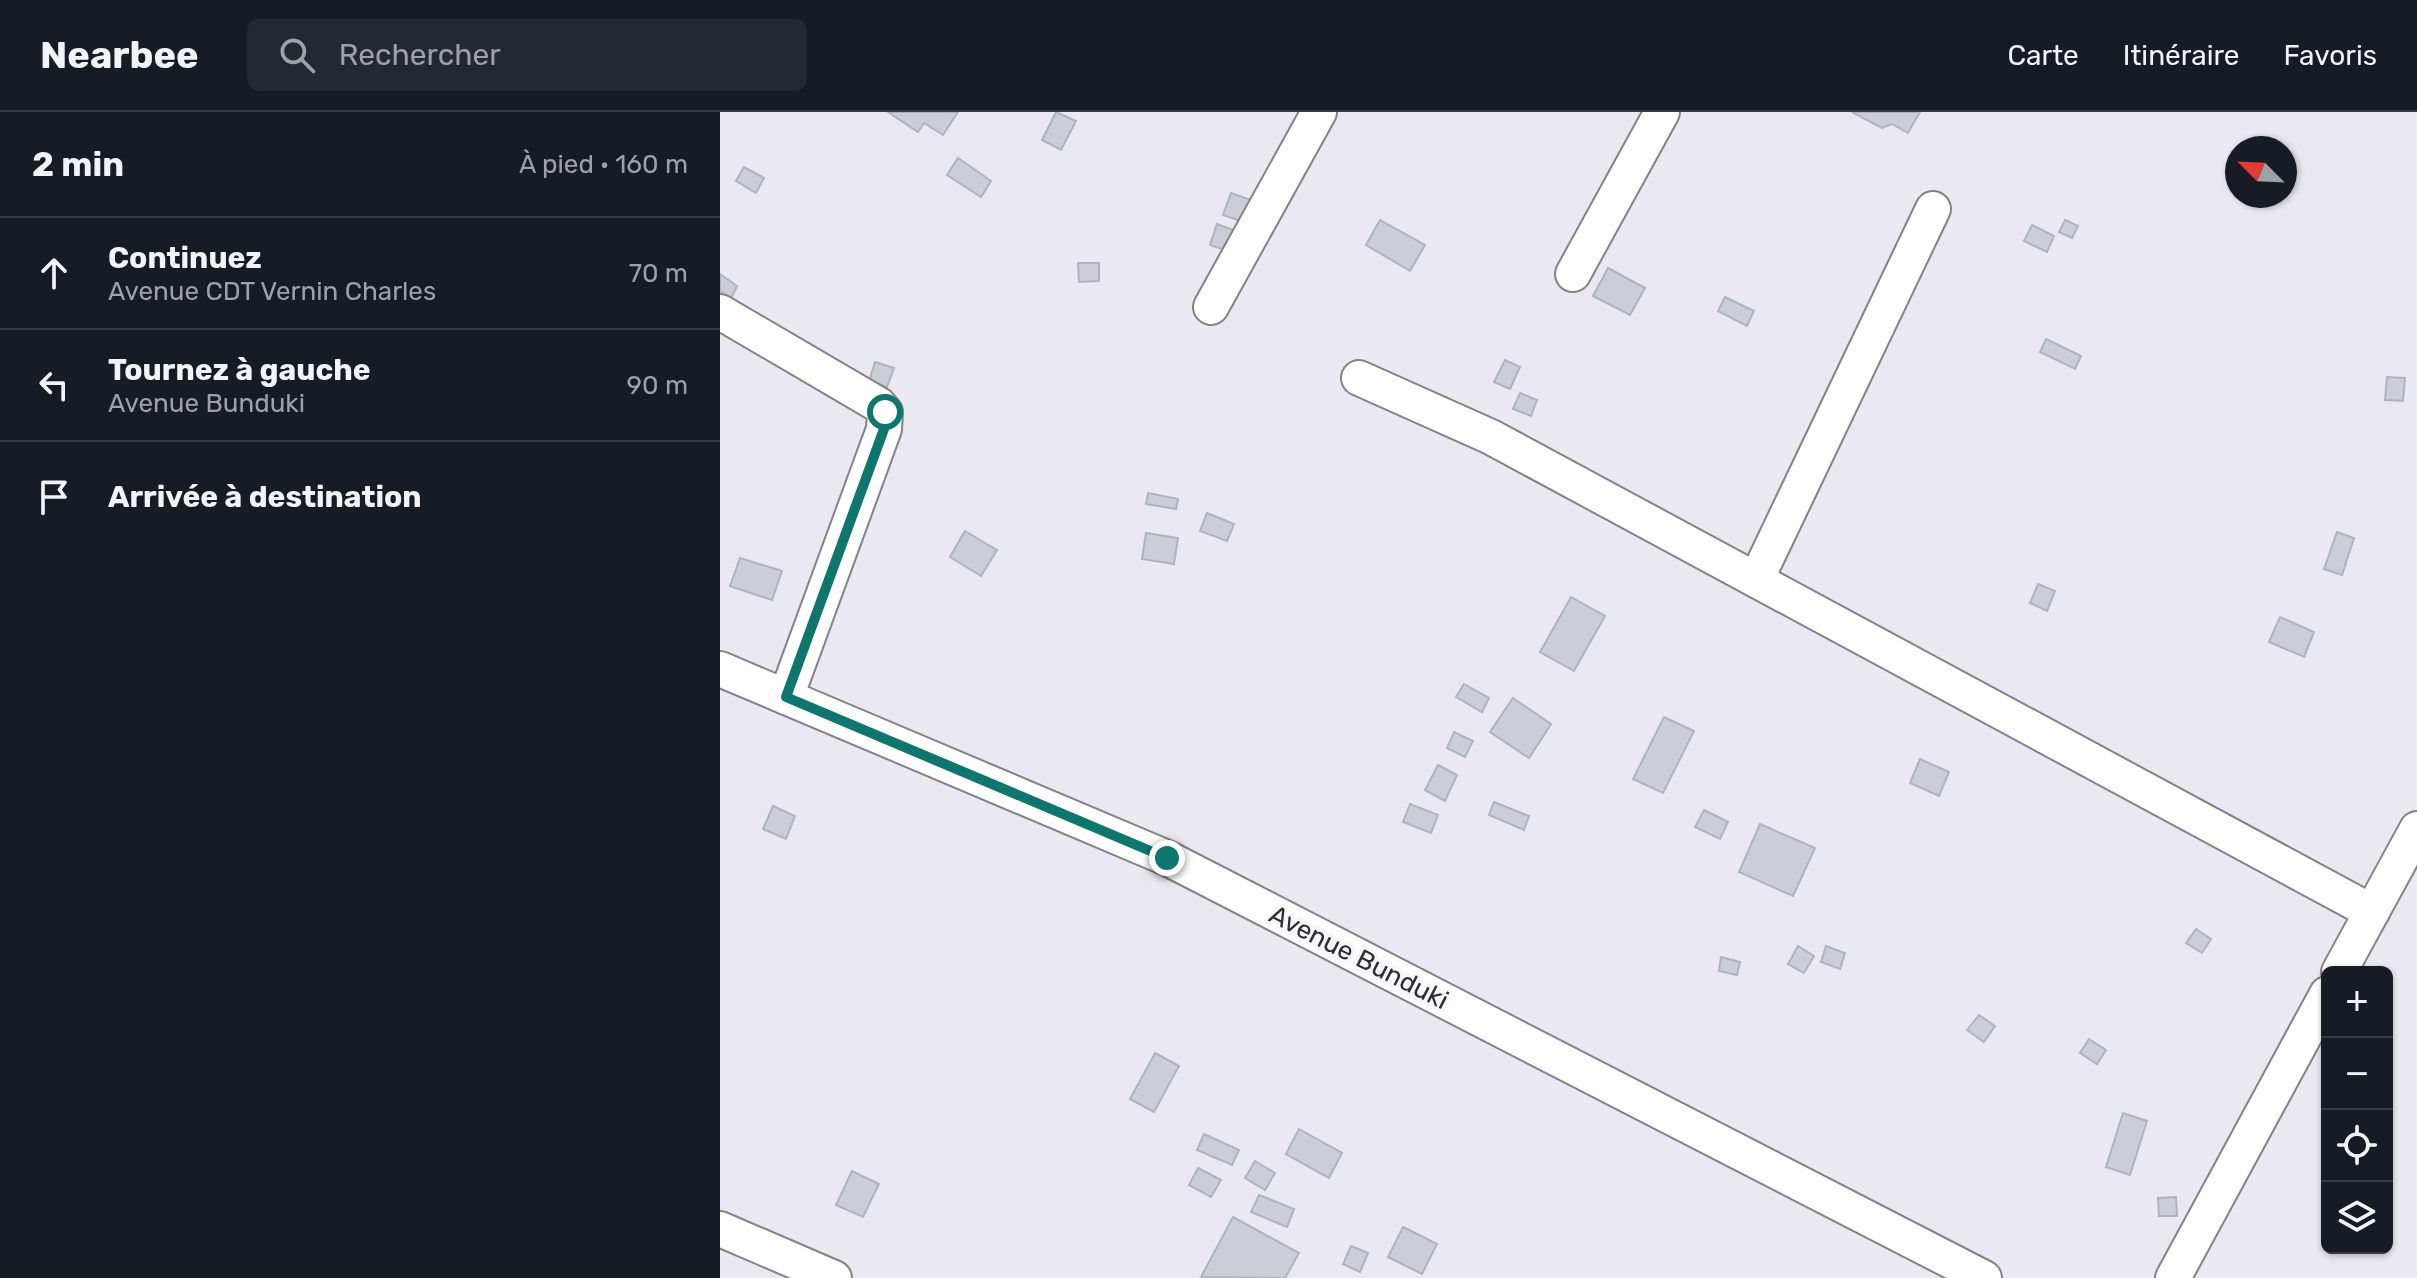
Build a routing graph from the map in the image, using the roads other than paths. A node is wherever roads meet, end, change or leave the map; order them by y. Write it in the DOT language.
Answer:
graph roads {
  1 [pos="1319,112"];
  2 [pos="1662,112"];
  3 [pos="1933,209"];
  4 [pos="1573,274"];
  5 [pos="1211,307"];
  6 [pos="720,312"];
  7 [pos="1359,378"];
  8 [pos="1756,580"];
  9 [pos="720,669"];
  10 [pos="786,697"];
  11 [pos="2417,829"];
  12 [pos="2372,912"];
  13 [pos="2342,966"];
  14 [pos="2321,1005"];
  15 [pos="720,1229"];
  16 [pos="834,1278"];
  17 [pos="1984,1278"];
  18 [pos="2173,1278"];
  1 -- 5 [label="street"];
  2 -- 4 [label="street"];
  3 -- 8 [label="street"];
  6 -- 10 [label="street"];
  7 -- 8 [label="street"];
  8 -- 12 [label="street"];
  9 -- 10 [label="street, Avenue Bunduki"];
  10 -- 17 [label="street, Avenue Bunduki"];
  11 -- 12 [label="street"];
  12 -- 13 [label="street"];
  14 -- 18 [label="street"];
  15 -- 16 [label="street"];
}
